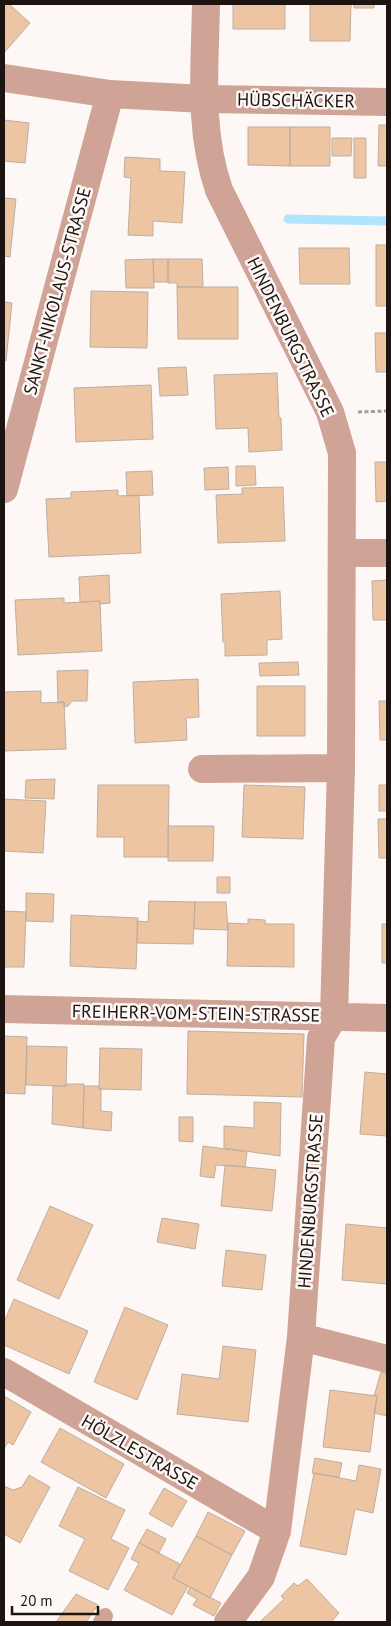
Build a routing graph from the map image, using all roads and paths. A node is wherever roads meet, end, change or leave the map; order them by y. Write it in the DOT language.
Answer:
graph roads {
  1 [pos="206,4"];
  2 [pos="4,78"];
  3 [pos="110,94"];
  4 [pos="204,99"];
  5 [pos="387,102"];
  6 [pos="4,489"];
  7 [pos="342,553"];
  8 [pos="387,553"];
  9 [pos="341,768"];
  10 [pos="202,769"];
  11 [pos="4,1008"];
  12 [pos="334,1016"];
  13 [pos="387,1018"];
  14 [pos="301,1337"];
  15 [pos="387,1360"];
  16 [pos="4,1372"];
  17 [pos="277,1531"];
  18 [pos="228,1622"];
  1 -- 4 [label="street, HINDENBURGSTRASSE"];
  2 -- 3 [label="street, HÜBSCHÄCKER"];
  3 -- 4 [label="street, HÜBSCHÄCKER"];
  3 -- 6 [label="street, SANKT-NIKOLAUS-STRASSE"];
  4 -- 5 [label="street, HÜBSCHÄCKER"];
  4 -- 7 [label="street, HINDENBURGSTRASSE"];
  7 -- 8 [label="street"];
  7 -- 9 [label="street, HINDENBURGSTRASSE"];
  9 -- 10 [label="street"];
  9 -- 12 [label="street, HINDENBURGSTRASSE"];
  11 -- 12 [label="street, FREIHERR-VOM-STEIN-STRASSE"];
  12 -- 13 [label="street, FREIHERR-VOM-STEIN-STRASSE"];
  12 -- 14 [label="street, HINDENBURGSTRASSE"];
  14 -- 15 [label="street"];
  14 -- 17 [label="street, HINDENBURGSTRASSE"];
  16 -- 17 [label="street, HÖLZLESTRASSE"];
  17 -- 18 [label="street, HINDENBURGSTRASSE"];
}
